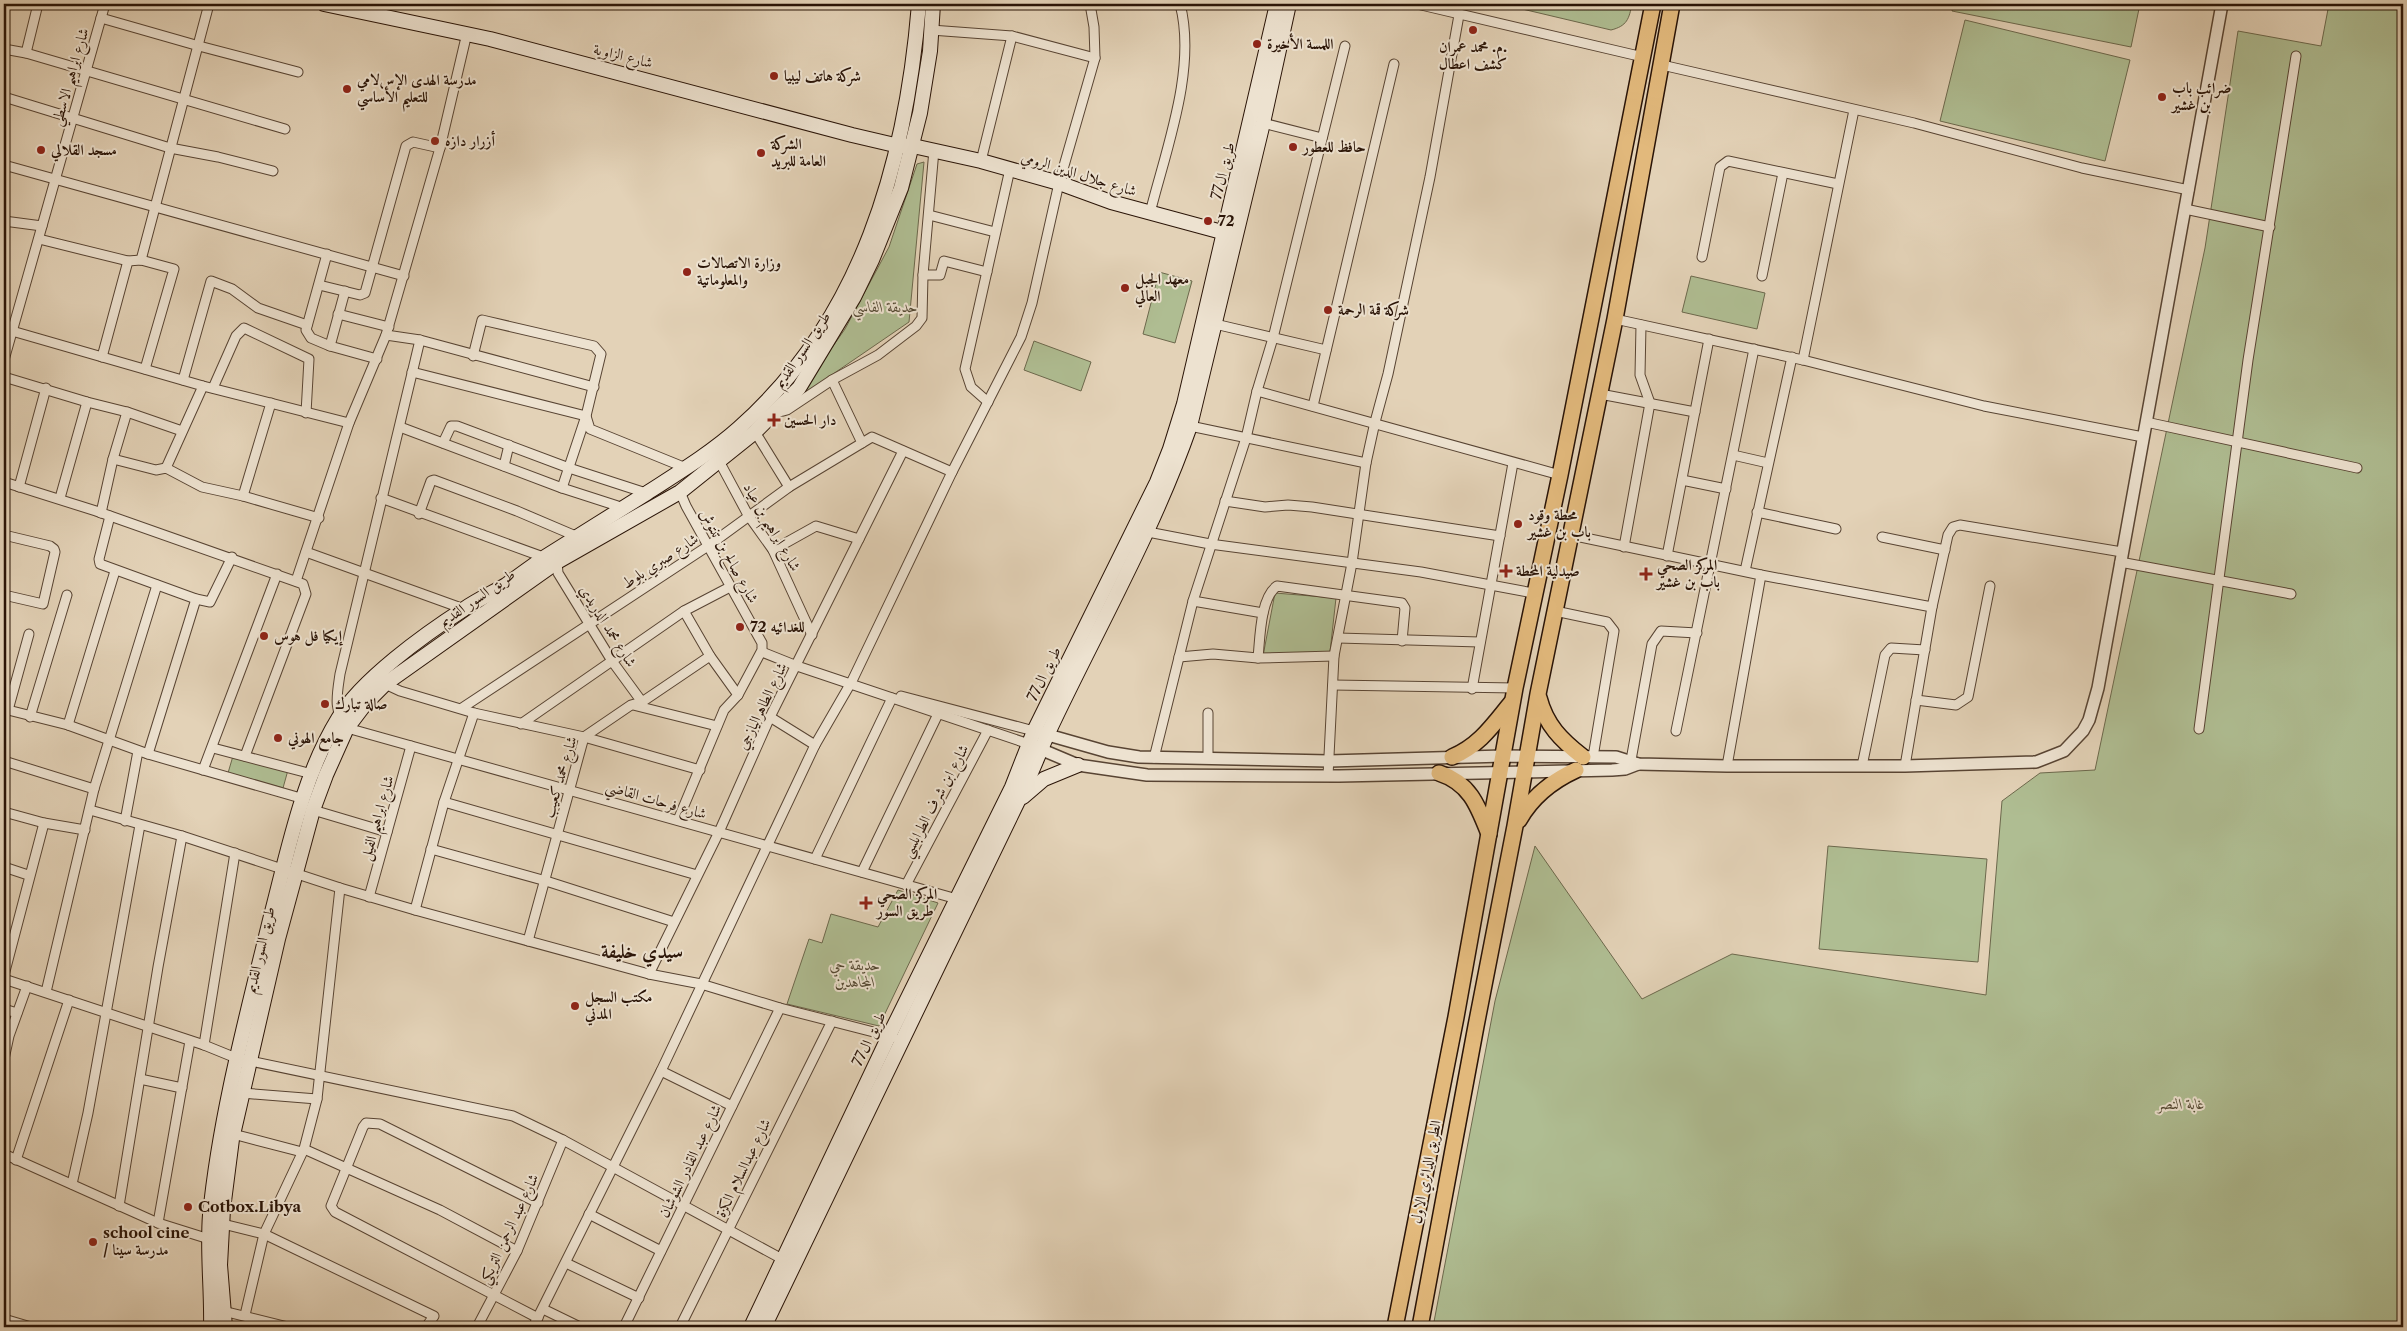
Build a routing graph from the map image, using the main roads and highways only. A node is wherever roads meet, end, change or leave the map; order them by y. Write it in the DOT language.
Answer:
graph roads {
  1 [pos="324,4"];
  2 [pos="919,4"];
  3 [pos="933,4"];
  4 [pos="1278,4"];
  5 [pos="1289,4"];
  6 [pos="1653,4"];
  7 [pos="1672,4"];
  8 [pos="899,146"];
  9 [pos="913,146"];
  10 [pos="1230,234"];
  11 [pos="815,352"];
  12 [pos="1538,694"];
  13 [pos="1513,695"];
  14 [pos="343,723"];
  15 [pos="1038,740"];
  16 [pos="1452,757"];
  17 [pos="1078,764"];
  18 [pos="1439,773"];
  19 [pos="1018,800"];
  20 [pos="1515,826"];
  21 [pos="1489,834"];
  22 [pos="289,871"];
  23 [pos="895,1038"];
  24 [pos="218,1310"];
  25 [pos="211,1327"];
  26 [pos="225,1327"];
  27 [pos="751,1327"];
  28 [pos="764,1327"];
  29 [pos="1395,1327"];
  30 [pos="1420,1327"];
  1 -- 8 [label="main road, شارع الزاوية"];
  2 -- 8 [label="main road, طريق السور القديم"];
  3 -- 9 [label="main road, طريق السور القديم"];
  4 -- 10 [label="main road, طريق ال77"];
  5 -- 10 [label="main road"];
  6 -- 13 [label="highway, الطريق الدائري الاول"];
  7 -- 12 [label="highway, الطريق الدائري الاول"];
  8 -- 9 [label="main road, شارع الزاوية"];
  8 -- 11 [label="main road, طريق السور القديم"];
  9 -- 10 [label="main road, شارع جلال الدين الرومي"];
  9 -- 11 [label="main road, طريق السور القديم"];
  10 -- 15 [label="main road, طريق ال77"];
  10 -- 15 [label="main road"];
  11 -- 14 [label="main road, طريق السور القديم"];
  11 -- 14 [label="main road, طريق السور القديم"];
  12 -- 20 [label="highway, الطريق الدائري الاول"];
  12 -- 20 [label="highway"];
  13 -- 16 [label="highway"];
  13 -- 21 [label="highway, الطريق الدائري الاول"];
  14 -- 22 [label="main road, طريق السور القديم"];
  14 -- 22 [label="main road, طريق السور القديم"];
  15 -- 19 [label="main road"];
  15 -- 23 [label="main road, طريق ال77"];
  17 -- 19 [label="main road"];
  18 -- 21 [label="highway"];
  19 -- 23 [label="main road"];
  20 -- 30 [label="highway, الطريق الدائري الاول"];
  21 -- 29 [label="highway, الطريق الدائري الاول"];
  22 -- 24 [label="main road, طريق السور القديم"];
  22 -- 24 [label="main road, طريق السور القديم"];
  23 -- 27 [label="main road, طريق ال77"];
  23 -- 28 [label="main road, طريق ال77"];
  24 -- 25 [label="main road, طريق السور القديم"];
  24 -- 26 [label="main road, طريق السور القديم"];
}
